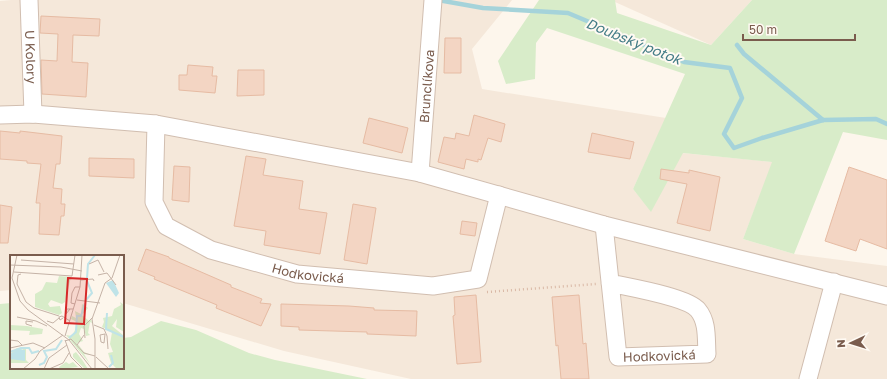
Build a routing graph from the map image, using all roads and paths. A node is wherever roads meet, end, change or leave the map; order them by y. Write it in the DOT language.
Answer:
graph roads {
  1 [pos="29,0"];
  2 [pos="432,6"];
  3 [pos="32,114"];
  4 [pos="0,115"];
  5 [pos="156,124"];
  6 [pos="420,173"];
  7 [pos="499,195"];
  8 [pos="604,225"];
  9 [pos="478,278"];
  10 [pos="610,282"];
  11 [pos="834,282"];
  12 [pos="887,296"];
  13 [pos="808,379"];
  1 -- 3 [label="street, U Kolory"];
  2 -- 6 [label="street, Brunclíkova"];
  3 -- 4 [label="street"];
  3 -- 5 [label="street"];
  5 -- 6 [label="street"];
  5 -- 9 [label="street, Hodkovická"];
  6 -- 7 [label="street"];
  7 -- 8 [label="street"];
  7 -- 9 [label="street"];
  8 -- 10 [label="street, Hodkovická"];
  8 -- 11 [label="street"];
  9 -- 10 [label="path"];
  10 -- 10 [label="street, Hodkovická"];
  11 -- 12 [label="street"];
  11 -- 13 [label="street"];
}
